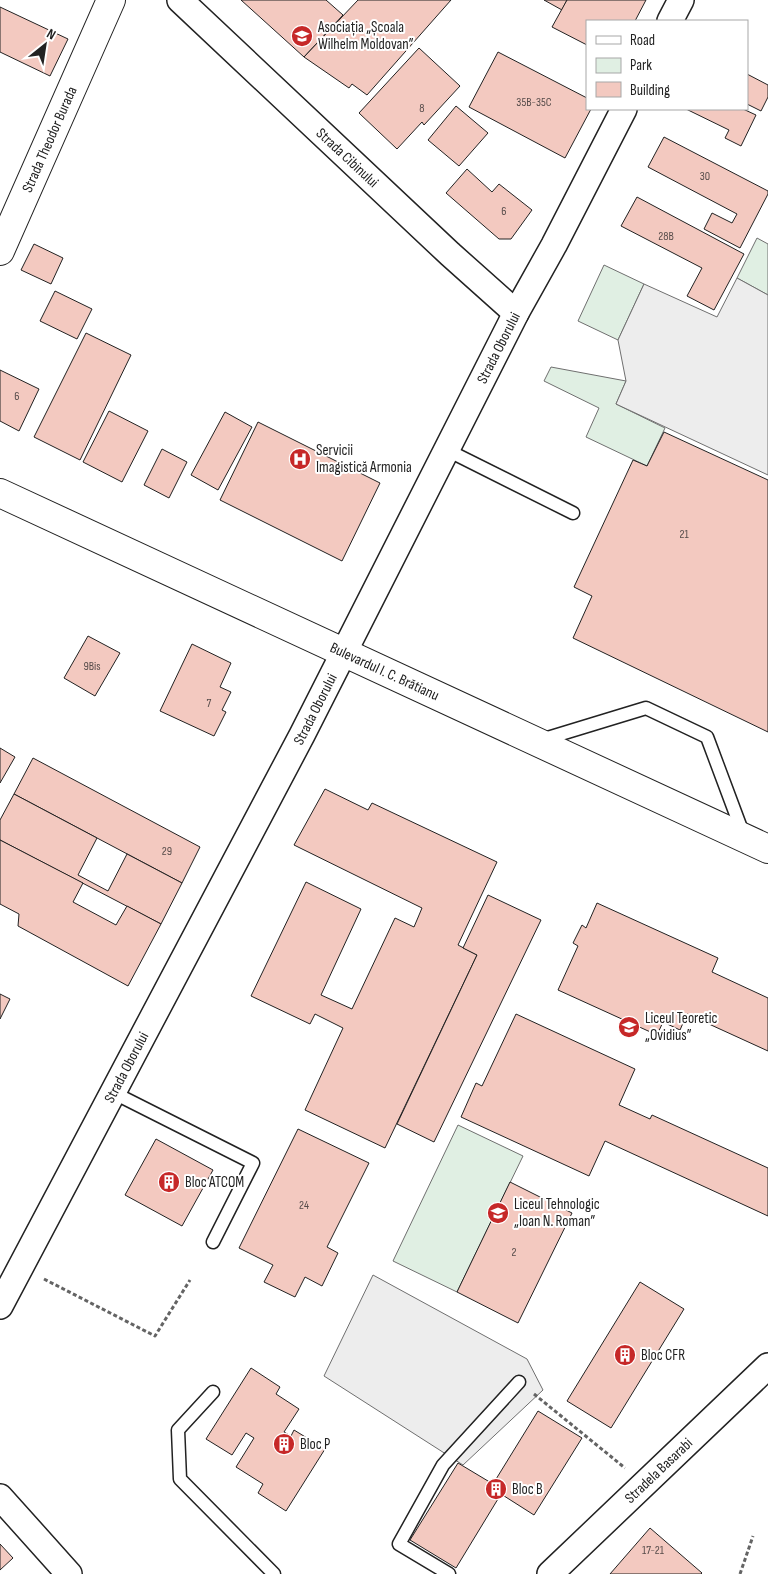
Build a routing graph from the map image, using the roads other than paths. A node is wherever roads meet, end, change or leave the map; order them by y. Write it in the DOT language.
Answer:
graph roads {
  1 [pos="111,0"];
  2 [pos="180,0"];
  3 [pos="681,0"];
  4 [pos="671,20"];
  5 [pos="623,110"];
  6 [pos="0,251"];
  7 [pos="516,313"];
  8 [pos="447,450"];
  9 [pos="0,493"];
  10 [pos="573,514"];
  11 [pos="344,653"];
  12 [pos="536,742"];
  13 [pos="756,844"];
  14 [pos="114,1093"];
  15 [pos="213,1242"];
  16 [pos="0,1306"];
  17 [pos="768,1366"];
  18 [pos="519,1382"];
  19 [pos="213,1392"];
  20 [pos="0,1497"];
  21 [pos="68,1574"];
  22 [pos="274,1574"];
  23 [pos="449,1574"];
  24 [pos="550,1574"];
  1 -- 6 [label="main road, Strada Theodor Burada"];
  2 -- 7 [label="street, Strada Cibinului"];
  3 -- 4 [label="street"];
  5 -- 7 [label="street, Strada Oborului"];
  7 -- 8 [label="street, Strada Oborului"];
  8 -- 10 [label="lane"];
  8 -- 11 [label="street, Strada Oborului"];
  9 -- 11 [label="main road, Bulevardul I. C. Brătianu"];
  11 -- 12 [label="main road, Bulevardul I. C. Brătianu"];
  11 -- 14 [label="street, Strada Oborului"];
  12 -- 13 [label="main road, Bulevardul I. C. Brătianu"];
  12 -- 13 [label="lane"];
  14 -- 15 [label="lane"];
  14 -- 16 [label="street, Strada Oborului"];
  17 -- 24 [label="street, Stradela Basarabi"];
  18 -- 23 [label="lane"];
  19 -- 22 [label="lane"];
  20 -- 21 [label="street"];
}
